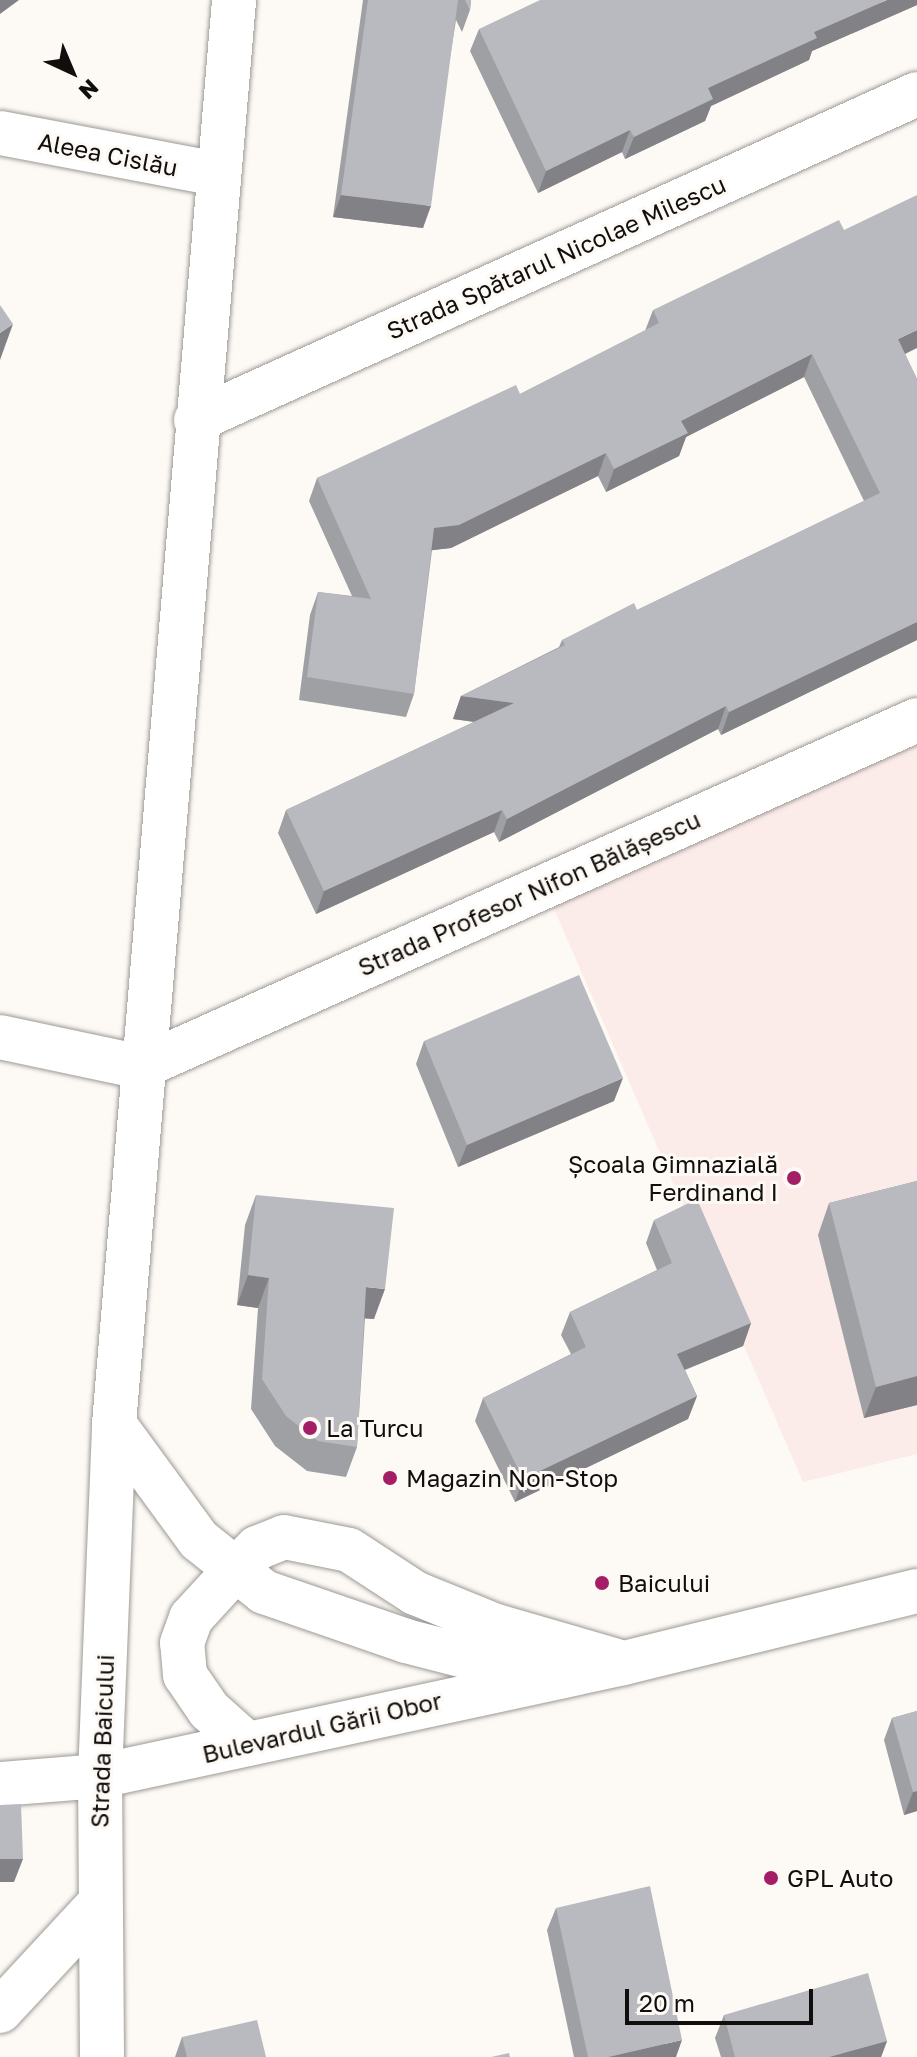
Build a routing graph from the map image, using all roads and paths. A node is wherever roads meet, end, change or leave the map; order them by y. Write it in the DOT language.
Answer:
graph roads {
  1 [pos="234,0"];
  2 [pos="917,94"];
  3 [pos="0,133"];
  4 [pos="216,174"];
  5 [pos="196,420"];
  6 [pos="917,720"];
  7 [pos="0,1037"];
  8 [pos="141,1067"];
  9 [pos="114,1424"];
  10 [pos="236,1569"];
  11 [pos="917,1591"];
  12 [pos="624,1663"];
  13 [pos="544,1677"];
  14 [pos="247,1744"];
  15 [pos="100,1776"];
  16 [pos="0,1784"];
  17 [pos="99,1904"];
  18 [pos="0,2011"];
  19 [pos="102,2057"];
  1 -- 4 [label="main road, Strada Baicului"];
  2 -- 5 [label="main road, Strada Spătarul Nicolae Milescu"];
  3 -- 4 [label="main road, Aleea Cislău"];
  4 -- 5 [label="main road, Strada Baicului"];
  5 -- 8 [label="main road, Strada Baicului"];
  6 -- 8 [label="main road, Strada Profesor Nifon Bălășescu"];
  7 -- 8 [label="main road"];
  8 -- 9 [label="main road, Strada Baicului"];
  9 -- 10 [label="main road"];
  9 -- 15 [label="main road, Strada Baicului"];
  10 -- 12 [label="main road"];
  10 -- 13 [label="main road"];
  10 -- 14 [label="main road"];
  11 -- 12 [label="main road, Bulevardul Gării Obor"];
  12 -- 13 [label="main road, Bulevardul Gării Obor"];
  13 -- 14 [label="main road, Bulevardul Gării Obor"];
  14 -- 15 [label="main road, Bulevardul Gării Obor"];
  15 -- 16 [label="main road, Bulevardul Gării Obor"];
  15 -- 17 [label="main road, Strada Baicului"];
  17 -- 18 [label="main road"];
  17 -- 19 [label="main road, Strada Baicului"];
}
